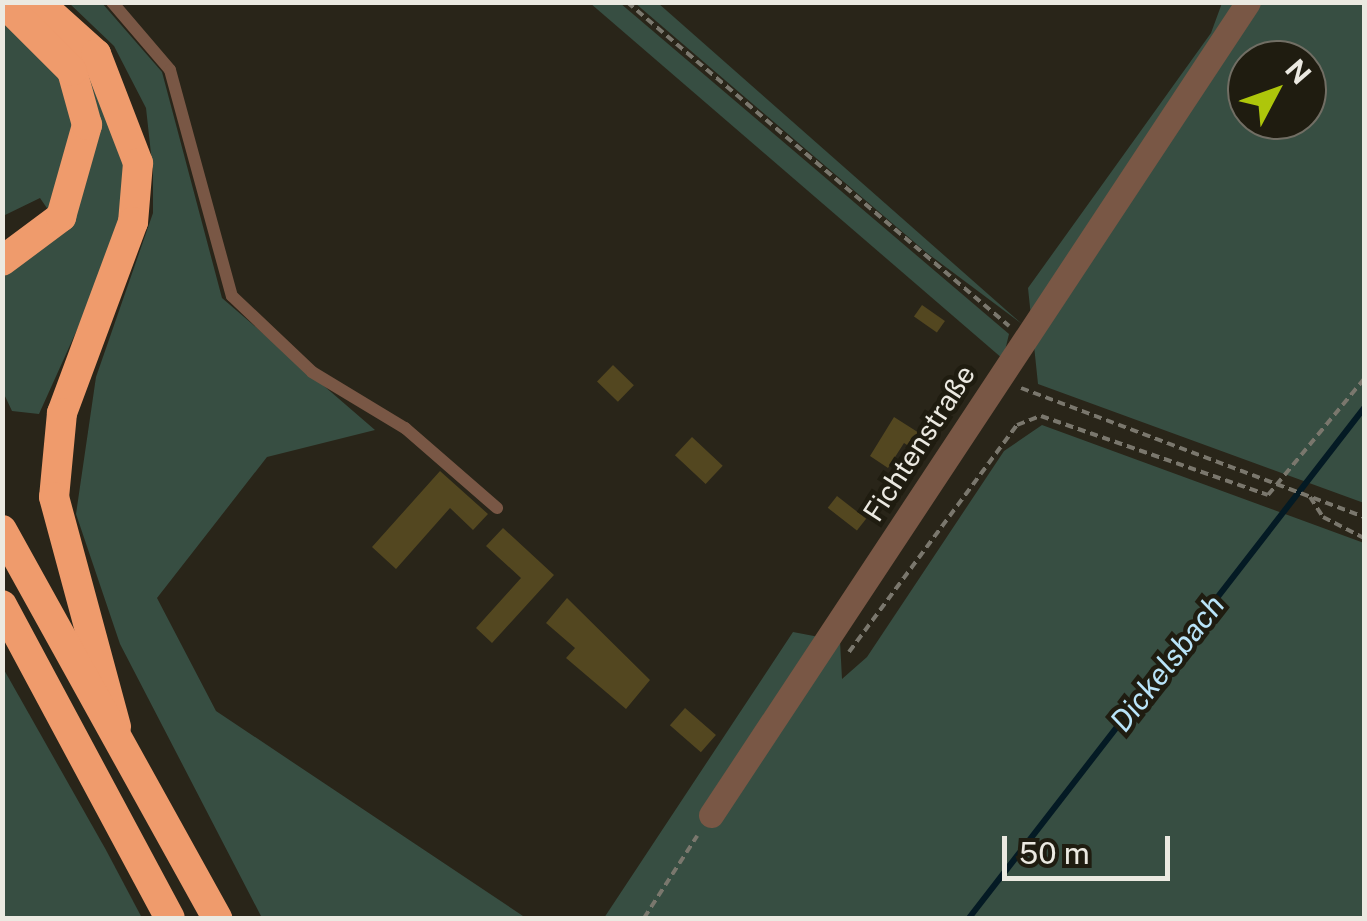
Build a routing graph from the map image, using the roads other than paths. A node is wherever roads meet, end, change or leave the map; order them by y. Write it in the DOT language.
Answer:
graph roads {
  1 [pos="3,2"];
  2 [pos="38,2"];
  3 [pos="112,2"];
  4 [pos="1248,2"];
  5 [pos="2,261"];
  6 [pos="498,508"];
  7 [pos="2,530"];
  8 [pos="2,606"];
  9 [pos="116,727"];
  10 [pos="711,815"];
  11 [pos="170,918"];
  12 [pos="217,918"];
  1 -- 5 [label="highway"];
  2 -- 9 [label="highway"];
  3 -- 6 [label="lane"];
  4 -- 10 [label="street, Fichtenstraße"];
  7 -- 9 [label="highway"];
  8 -- 11 [label="highway"];
  9 -- 12 [label="highway"];
}
